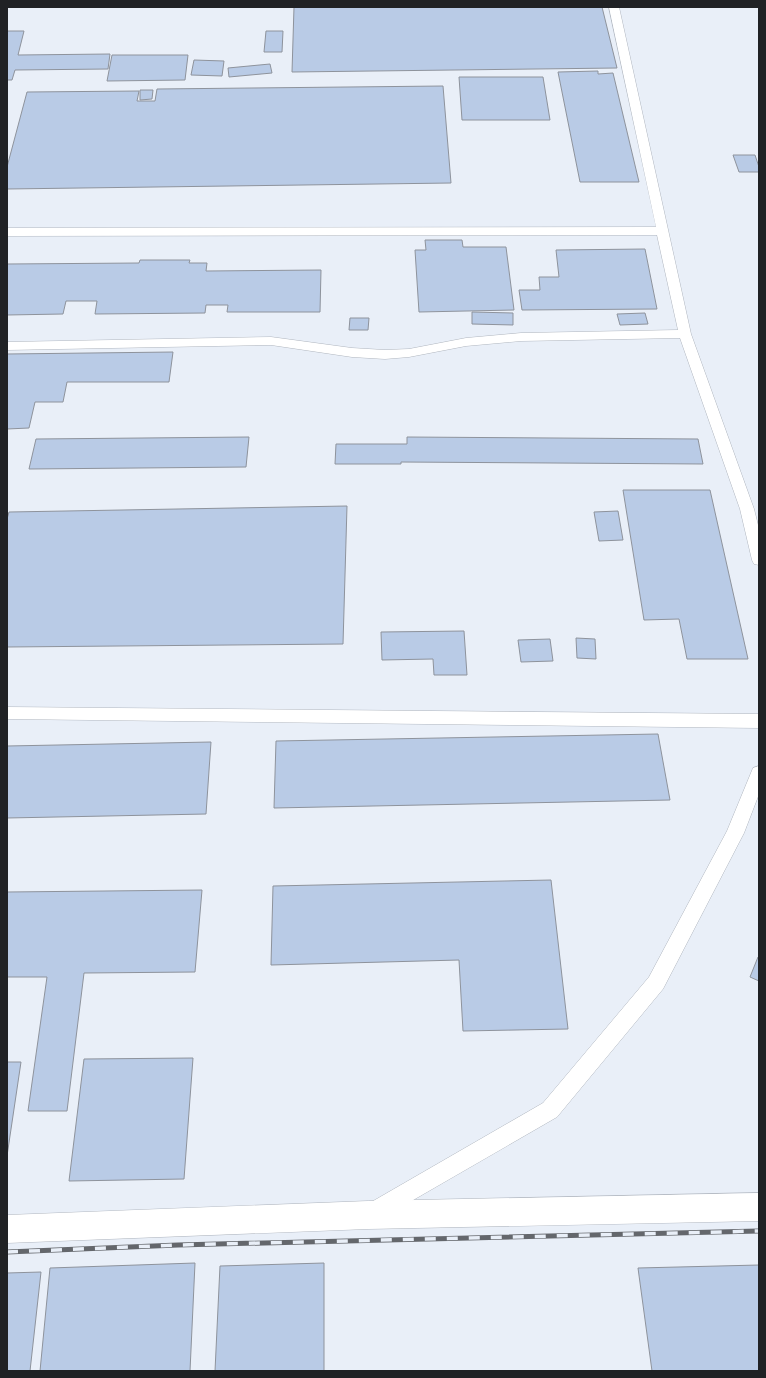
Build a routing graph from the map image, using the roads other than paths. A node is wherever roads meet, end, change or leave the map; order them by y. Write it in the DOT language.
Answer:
graph roads {
  1 [pos="614,7"];
  2 [pos="662,231"];
  3 [pos="7,232"];
  4 [pos="685,334"];
  5 [pos="7,346"];
  6 [pos="759,560"];
  7 [pos="7,713"];
  8 [pos="759,721"];
  9 [pos="759,773"];
  10 [pos="759,1207"];
  11 [pos="368,1215"];
  12 [pos="7,1229"];
  1 -- 2 [label="lane"];
  2 -- 3 [label="lane"];
  2 -- 4 [label="lane"];
  4 -- 5 [label="lane"];
  4 -- 6 [label="lane"];
  7 -- 8 [label="lane"];
  9 -- 11 [label="lane"];
  10 -- 11 [label="street"];
  11 -- 12 [label="street"];
}
